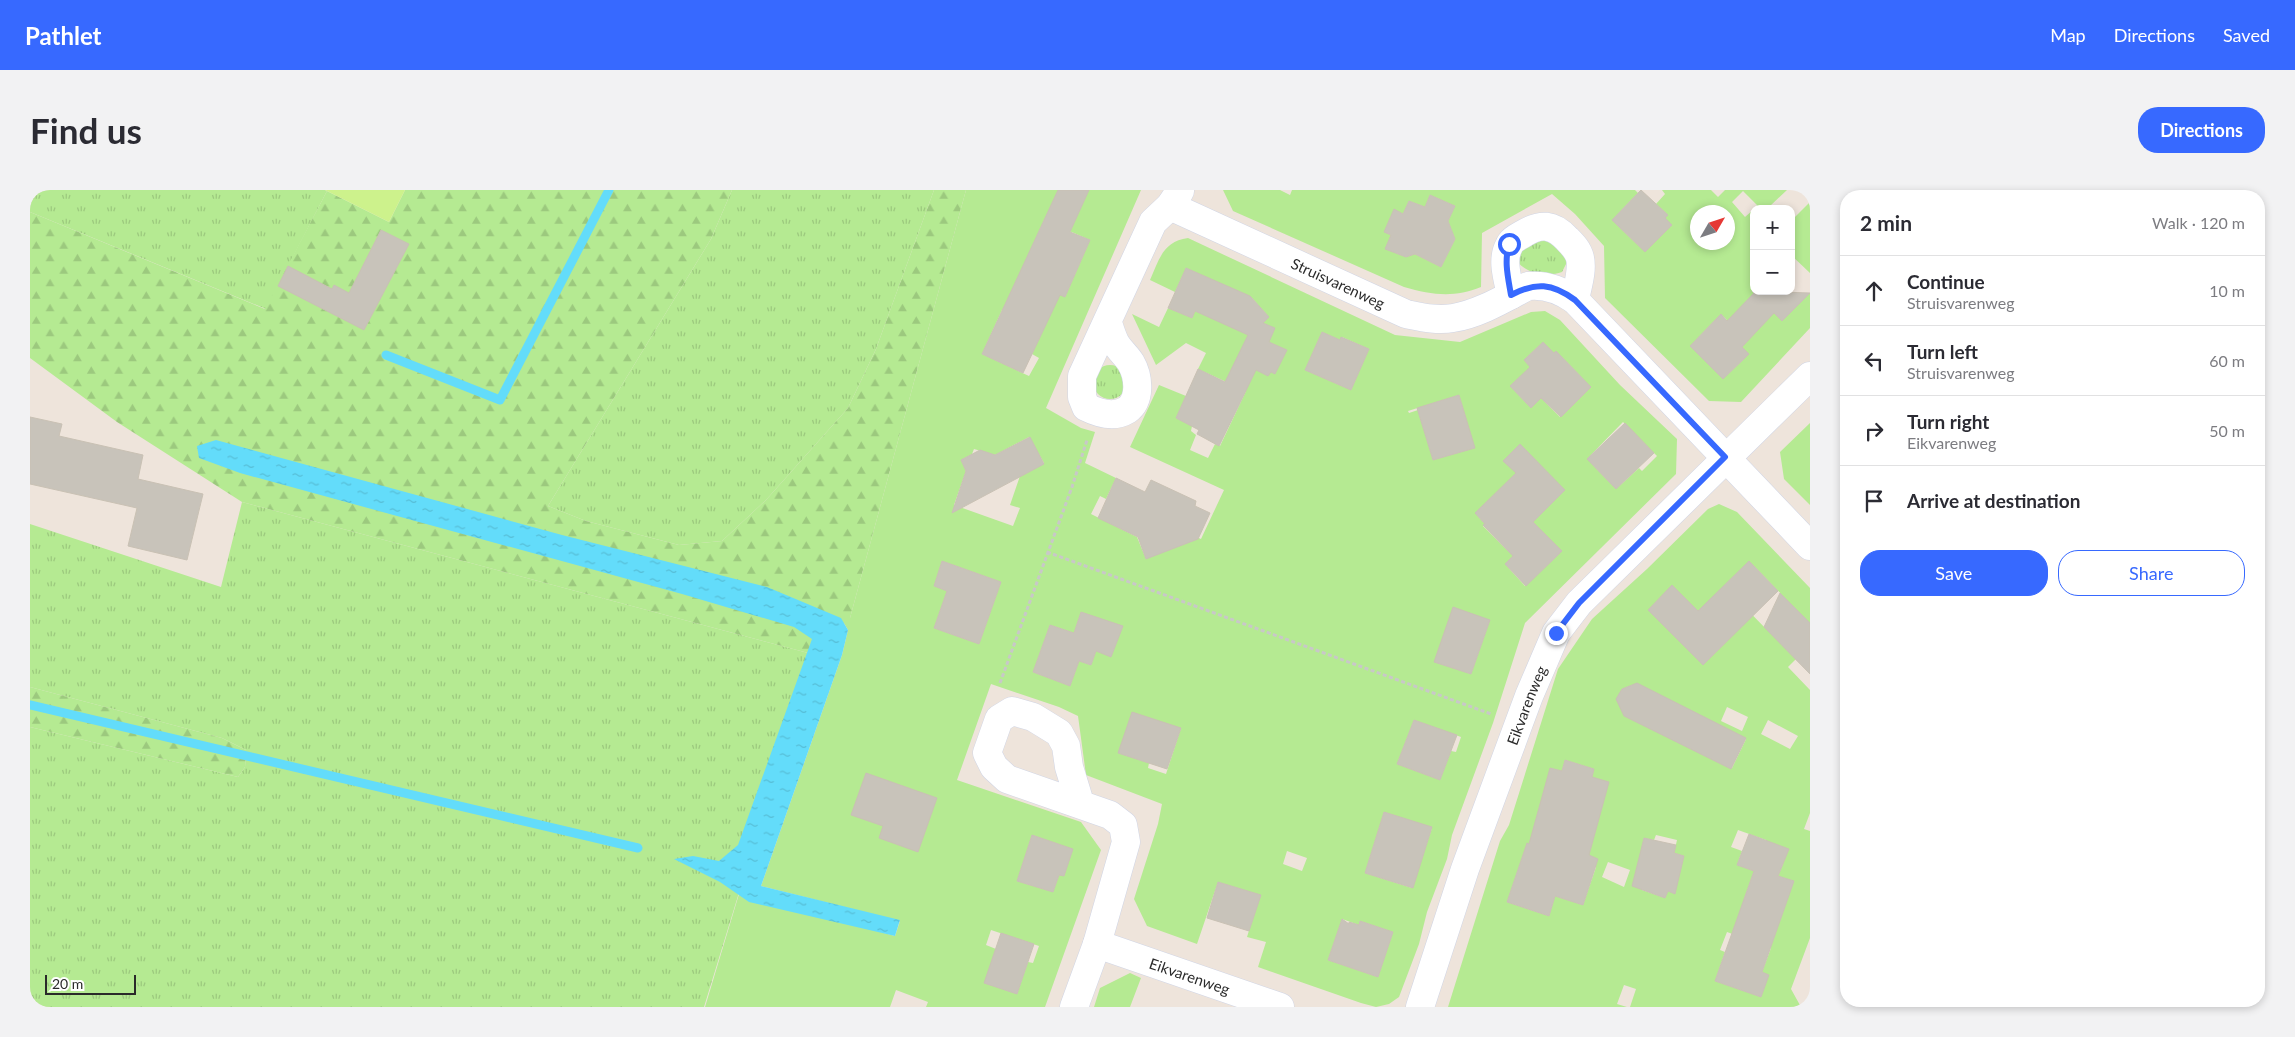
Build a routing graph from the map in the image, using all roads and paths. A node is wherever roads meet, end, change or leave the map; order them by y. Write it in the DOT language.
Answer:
graph roads {
  1 [pos="1176,198"];
  2 [pos="1511,295"];
  3 [pos="1575,300"];
  4 [pos="1108,323"];
  5 [pos="1810,376"];
  6 [pos="1096,412"];
  7 [pos="1725,457"];
  8 [pos="1810,546"];
  9 [pos="1047,552"];
  10 [pos="999,719"];
  11 [pos="1518,724"];
  12 [pos="1080,803"];
  13 [pos="1097,944"];
  14 [pos="1074,1007"];
  15 [pos="1280,1007"];
  16 [pos="1420,1007"];
  1 -- 2 [label="street, Struisvarenweg"];
  1 -- 4 [label="street, Struisvarenweg"];
  2 -- 3 [label="street, Struisvarenweg"];
  2 -- 3 [label="street"];
  3 -- 7 [label="street, Struisvarenweg"];
  4 -- 6 [label="street, Struisvarenweg"];
  4 -- 6 [label="street"];
  5 -- 7 [label="street, Eikvarenweg"];
  6 -- 9 [label="path"];
  7 -- 8 [label="street, Struisvarenweg"];
  7 -- 11 [label="street, Eikvarenweg"];
  9 -- 10 [label="path"];
  9 -- 11 [label="path"];
  10 -- 12 [label="street"];
  10 -- 12 [label="street"];
  11 -- 16 [label="street, Eikvarenweg"];
  12 -- 13 [label="street"];
  13 -- 14 [label="street"];
  13 -- 15 [label="street, Eikvarenweg"];
}
